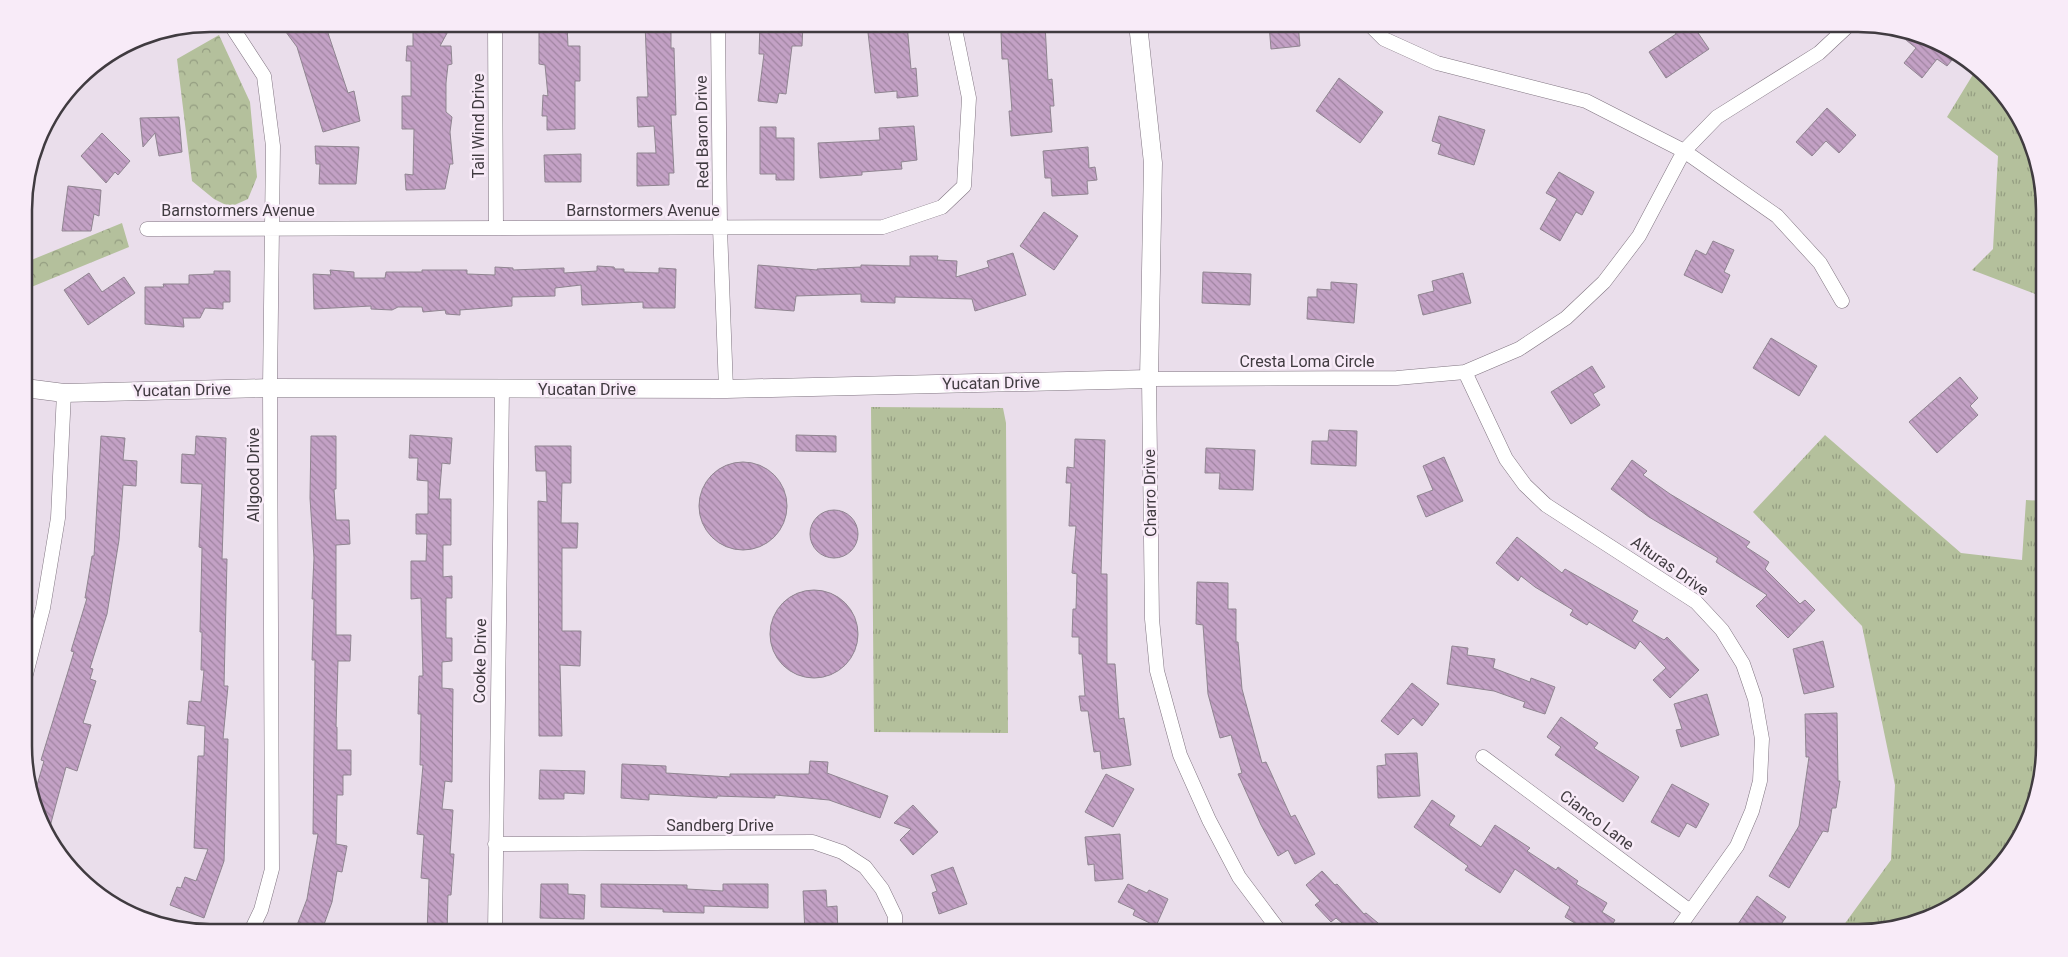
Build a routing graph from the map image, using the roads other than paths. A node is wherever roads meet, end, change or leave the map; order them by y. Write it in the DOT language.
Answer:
graph roads {
  1 [pos="235,32"];
  2 [pos="495,32"];
  3 [pos="718,32"];
  4 [pos="956,32"];
  5 [pos="1139,32"];
  6 [pos="1377,32"];
  7 [pos="1841,32"];
  8 [pos="1684,151"];
  9 [pos="271,227"];
  10 [pos="147,228"];
  11 [pos="496,228"];
  12 [pos="720,228"];
  13 [pos="1842,300"];
  14 [pos="1465,372"];
  15 [pos="1149,379"];
  16 [pos="270,388"];
  17 [pos="33,389"];
  18 [pos="502,389"];
  19 [pos="726,389"];
  20 [pos="64,393"];
  21 [pos="32,650"];
  22 [pos="1483,757"];
  23 [pos="495,844"];
  24 [pos="1690,911"];
  25 [pos="254,924"];
  26 [pos="495,924"];
  27 [pos="895,924"];
  28 [pos="1274,924"];
  29 [pos="1681,924"];
  1 -- 9 [label="street, Allgood Drive"];
  2 -- 11 [label="street, Tail Wind Drive"];
  3 -- 12 [label="street, Red Baron Drive"];
  4 -- 12 [label="street, Barnstormers Avenue"];
  5 -- 15 [label="street, Charro Drive"];
  6 -- 8 [label="street"];
  7 -- 8 [label="street, Cresta Loma Circle"];
  8 -- 13 [label="street"];
  8 -- 14 [label="street, Cresta Loma Circle"];
  9 -- 10 [label="street, Barnstormers Avenue"];
  9 -- 11 [label="street, Barnstormers Avenue"];
  9 -- 16 [label="street, Allgood Drive"];
  11 -- 12 [label="street, Barnstormers Avenue"];
  12 -- 19 [label="street, Red Baron Drive"];
  14 -- 15 [label="street, Cresta Loma Circle"];
  14 -- 24 [label="street, Alturas Drive"];
  15 -- 19 [label="street, Yucatan Drive"];
  15 -- 28 [label="street, Charro Drive"];
  16 -- 18 [label="street, Yucatan Drive"];
  16 -- 20 [label="street, Yucatan Drive"];
  16 -- 25 [label="street, Allgood Drive"];
  17 -- 20 [label="street, Yucatan Drive"];
  18 -- 19 [label="street, Yucatan Drive"];
  18 -- 23 [label="street, Cooke Drive"];
  20 -- 21 [label="street"];
  22 -- 24 [label="street, Cianco Lane"];
  23 -- 26 [label="street, Cooke Drive"];
  23 -- 27 [label="street, Sandberg Drive"];
  24 -- 29 [label="street, Alturas Drive"];
}
